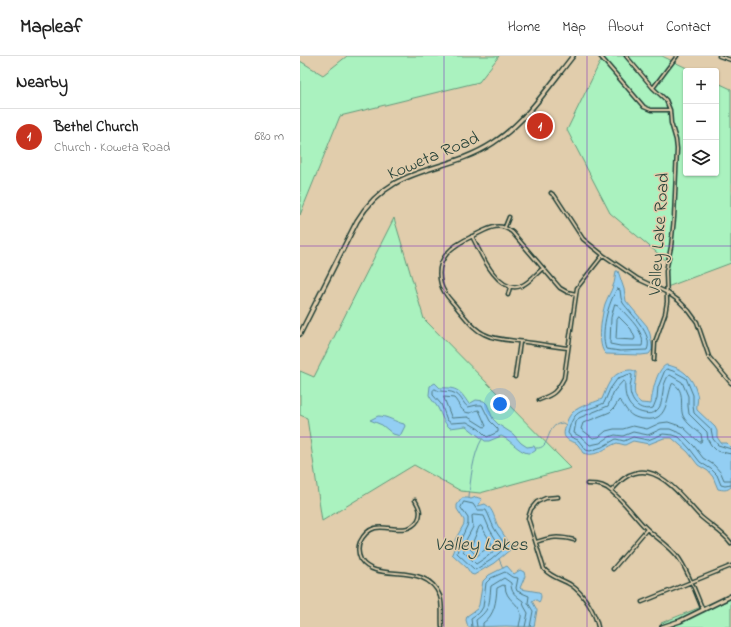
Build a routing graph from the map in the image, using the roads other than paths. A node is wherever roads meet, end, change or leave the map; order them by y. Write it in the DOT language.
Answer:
graph roads {
  1 [pos="573,56"];
  2 [pos="600,56"];
  3 [pos="626,56"];
  4 [pos="677,56"];
  5 [pos="718,56"];
  6 [pos="731,60"];
  7 [pos="653,88"];
  8 [pos="670,110"];
  9 [pos="551,193"];
  10 [pos="509,216"];
  11 [pos="505,227"];
  12 [pos="472,236"];
  13 [pos="603,256"];
  14 [pos="543,268"];
  15 [pos="510,287"];
  16 [pos="668,293"];
  17 [pos="576,294"];
  18 [pos="508,295"];
  19 [pos="300,334"];
  20 [pos="520,342"];
  21 [pos="568,348"];
  22 [pos="654,360"];
  23 [pos="515,377"];
  24 [pos="731,383"];
  25 [pos="539,400"];
  26 [pos="587,484"];
  27 [pos="611,492"];
  28 [pos="558,497"];
  29 [pos="416,500"];
  30 [pos="647,529"];
  31 [pos="574,540"];
  32 [pos="536,542"];
  33 [pos="731,543"];
  34 [pos="731,566"];
  35 [pos="613,569"];
  36 [pos="691,582"];
  37 [pos="731,596"];
  38 [pos="642,602"];
  39 [pos="703,610"];
  40 [pos="442,627"];
  41 [pos="598,627"];
  42 [pos="662,627"];
  1 -- 19 [label="street, Koweta Road"];
  2 -- 8 [label="street"];
  3 -- 7 [label="street"];
  4 -- 7 [label="street"];
  5 -- 6 [label="street"];
  7 -- 8 [label="street"];
  8 -- 16 [label="street, Valley Lake Road"];
  9 -- 13 [label="street"];
  10 -- 11 [label="street"];
  11 -- 12 [label="street"];
  11 -- 14 [label="street"];
  12 -- 15 [label="street"];
  12 -- 20 [label="street"];
  13 -- 16 [label="street"];
  13 -- 17 [label="street"];
  14 -- 15 [label="street"];
  14 -- 17 [label="street"];
  15 -- 18 [label="street"];
  16 -- 22 [label="street, Valley Lake Road"];
  16 -- 24 [label="street"];
  17 -- 21 [label="street"];
  20 -- 21 [label="street"];
  20 -- 23 [label="street"];
  21 -- 25 [label="street"];
  26 -- 27 [label="street"];
  27 -- 30 [label="street"];
  27 -- 33 [label="street"];
  28 -- 32 [label="street"];
  29 -- 40 [label="street"];
  30 -- 35 [label="street"];
  30 -- 36 [label="street"];
  31 -- 32 [label="street"];
  32 -- 41 [label="street"];
  34 -- 36 [label="street"];
  36 -- 38 [label="street"];
  36 -- 39 [label="street"];
  37 -- 39 [label="street"];
  39 -- 42 [label="street"];
}
